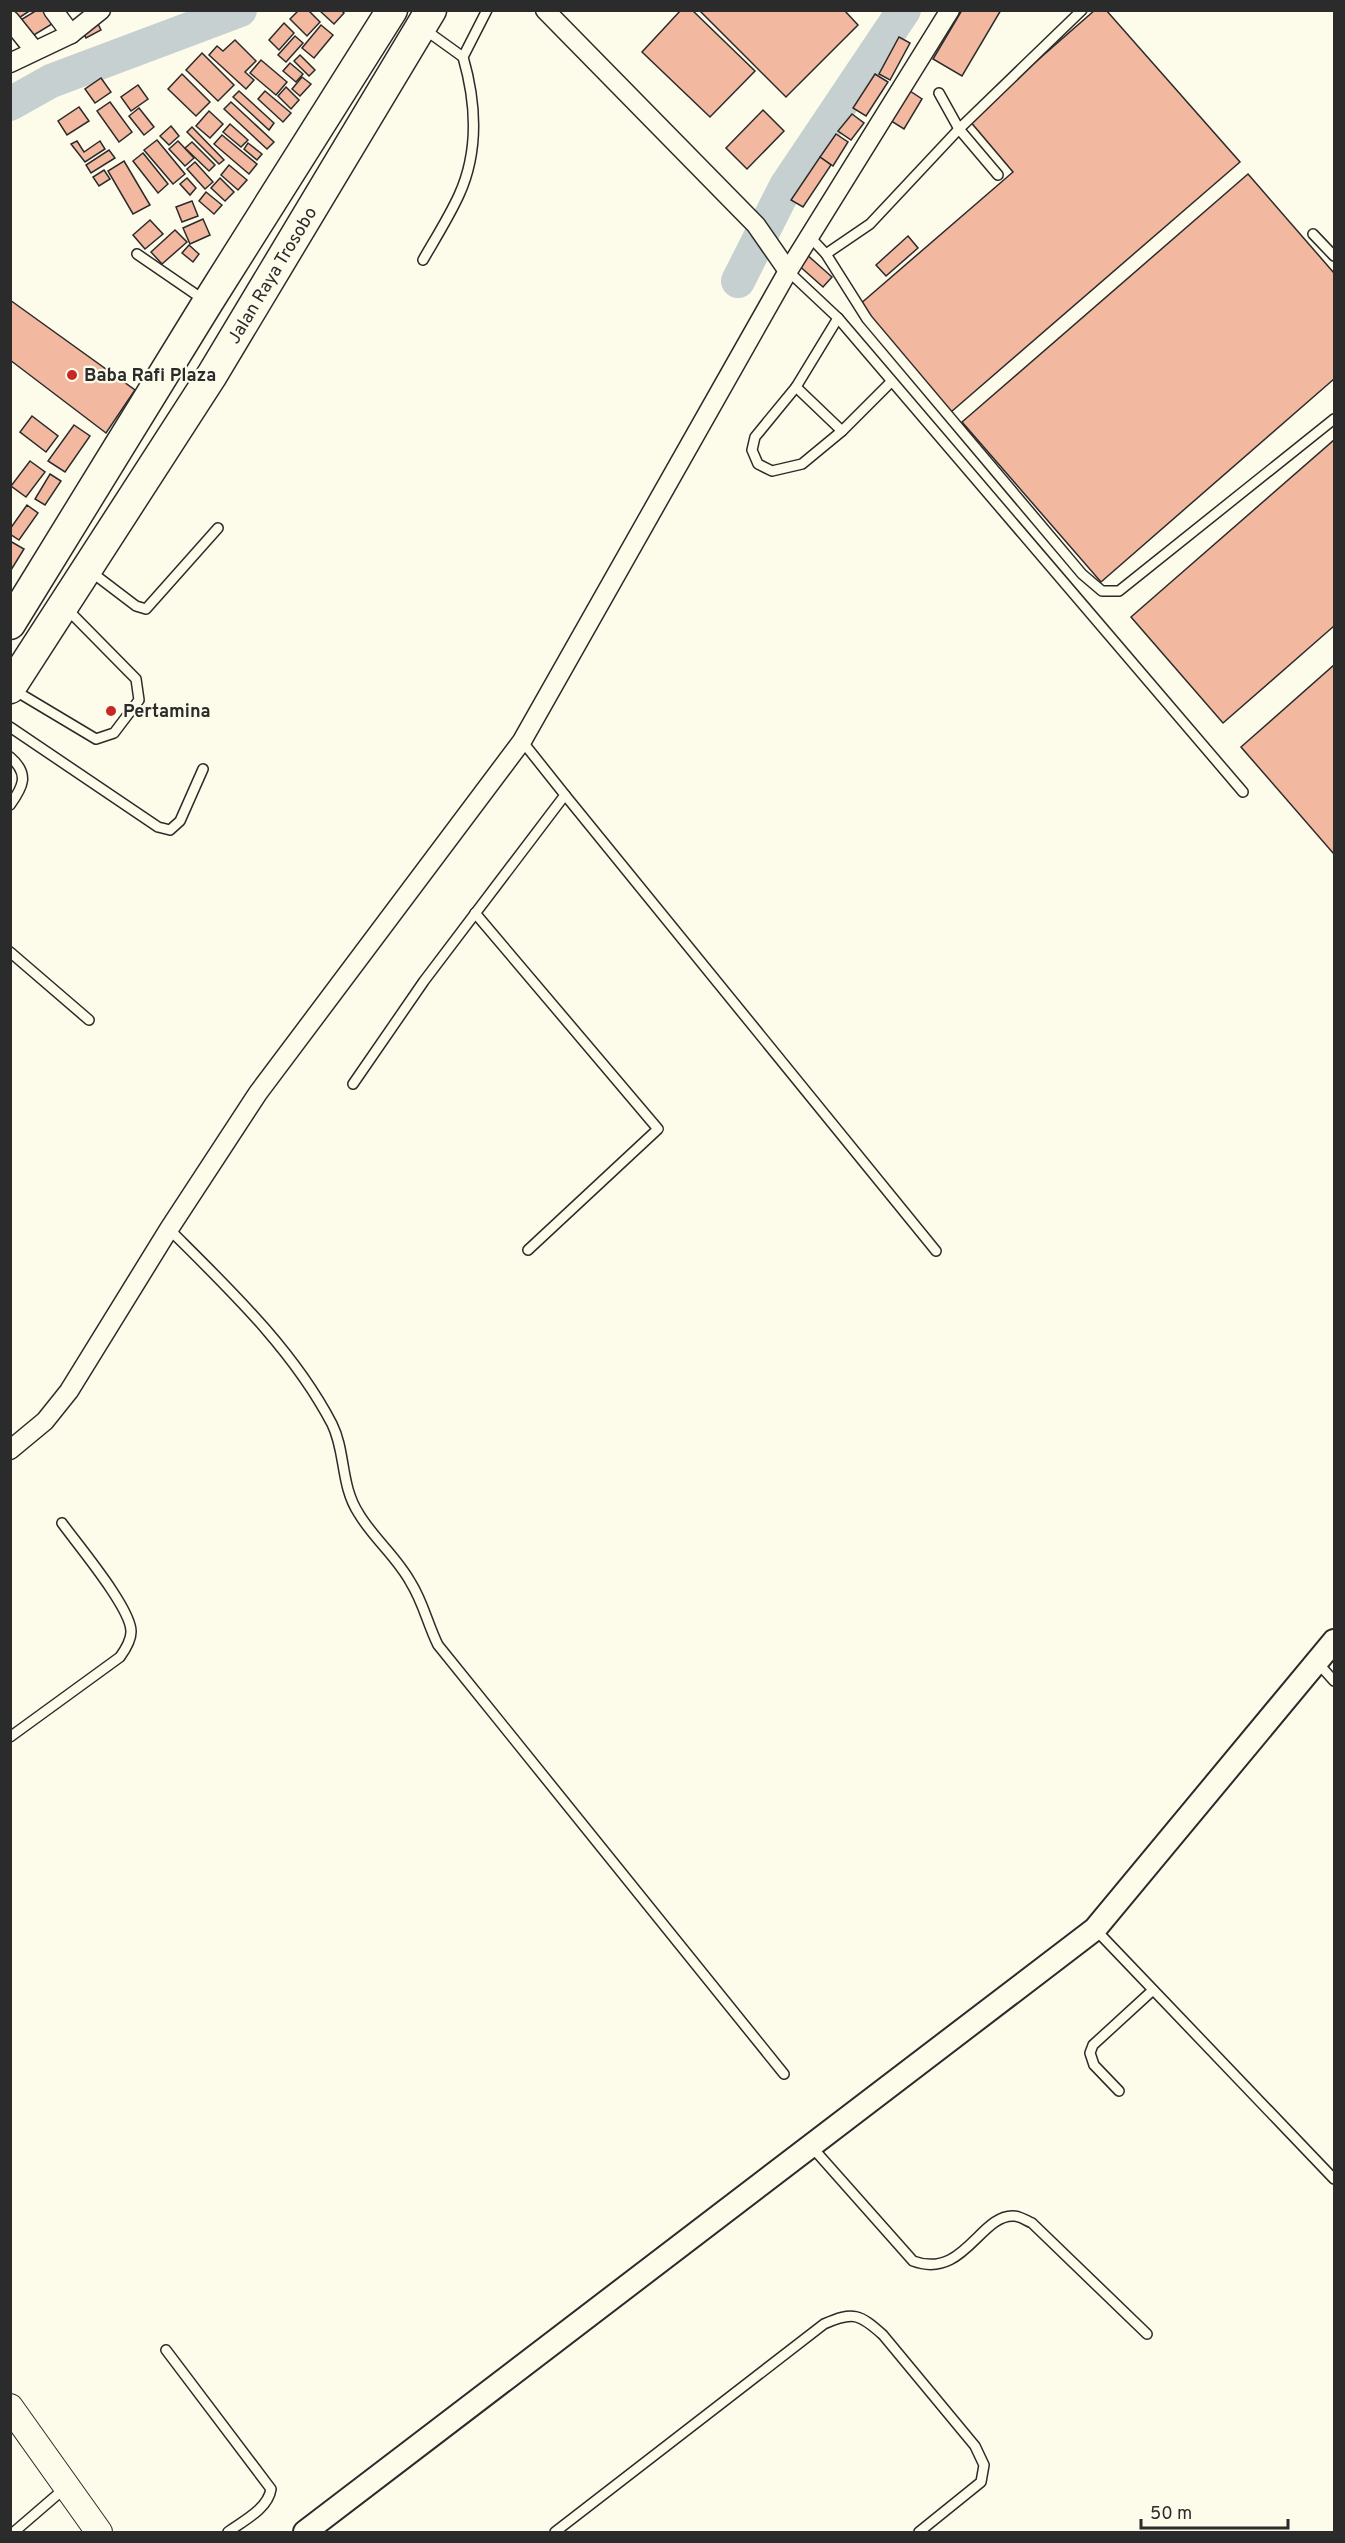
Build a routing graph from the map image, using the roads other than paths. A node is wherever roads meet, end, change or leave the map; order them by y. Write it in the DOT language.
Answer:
graph roads {
  1 [pos="53,10"];
  2 [pos="101,10"];
  3 [pos="392,10"];
  4 [pos="487,10"];
  5 [pos="545,10"];
  6 [pos="950,10"];
  7 [pos="1082,10"];
  8 [pos="426,19"];
  9 [pos="10,20"];
  10 [pos="71,34"];
  11 [pos="34,50"];
  12 [pos="463,57"];
  13 [pos="10,63"];
  14 [pos="939,93"];
  15 [pos="959,129"];
  16 [pos="998,175"];
  17 [pos="1313,234"];
  18 [pos="809,236"];
  19 [pos="137,254"];
  20 [pos="826,254"];
  21 [pos="1335,256"];
  22 [pos="423,260"];
  23 [pos="788,271"];
  24 [pos="208,302"];
  25 [pos="838,318"];
  26 [pos="177,354"];
  27 [pos="212,375"];
  28 [pos="891,382"];
  29 [pos="159,383"];
  30 [pos="796,387"];
  31 [pos="194,403"];
  32 [pos="1335,419"];
  33 [pos="842,431"];
  34 [pos="218,528"];
  35 [pos="88,570"];
  36 [pos="64,606"];
  37 [pos="11,623"];
  38 [pos="10,688"];
  39 [pos="10,727"];
  40 [pos="522,741"];
  41 [pos="10,757"];
  42 [pos="203,769"];
  43 [pos="1243,792"];
  44 [pos="565,795"];
  45 [pos="10,806"];
  46 [pos="475,913"];
  47 [pos="10,952"];
  48 [pos="89,1020"];
  49 [pos="353,1084"];
  50 [pos="169,1229"];
  51 [pos="528,1250"];
  52 [pos="936,1251"];
  53 [pos="10,1450"];
  54 [pos="62,1523"];
  55 [pos="1335,1641"];
  56 [pos="1317,1662"];
  57 [pos="1335,1681"];
  58 [pos="10,1737"];
  59 [pos="1095,1929"];
  60 [pos="1153,1990"];
  61 [pos="783,2073"];
  62 [pos="1119,2091"];
  63 [pos="811,2146"];
  64 [pos="1335,2179"];
  65 [pos="1147,2334"];
  66 [pos="166,2350"];
  67 [pos="10,2408"];
  68 [pos="67,2487"];
  69 [pos="14,2532"];
  70 [pos="99,2532"];
  71 [pos="228,2532"];
  72 [pos="305,2532"];
  73 [pos="555,2532"];
  74 [pos="918,2532"];
  1 -- 10 [label="street"];
  2 -- 10 [label="street"];
  3 -- 24 [label="highway, Jalan Raya Trosobo"];
  4 -- 12 [label="lane"];
  5 -- 23 [label="street"];
  6 -- 18 [label="street"];
  7 -- 15 [label="lane"];
  8 -- 12 [label="lane"];
  8 -- 27 [label="highway, Jalan Raya Trosobo"];
  9 -- 11 [label="street"];
  10 -- 11 [label="street"];
  11 -- 13 [label="street"];
  12 -- 22 [label="lane"];
  14 -- 15 [label="lane"];
  15 -- 16 [label="lane"];
  15 -- 20 [label="lane"];
  17 -- 21 [label="lane"];
  18 -- 20 [label="lane"];
  18 -- 23 [label="street"];
  19 -- 24 [label="lane"];
  20 -- 32 [label="lane"];
  23 -- 25 [label="lane"];
  23 -- 40 [label="street"];
  24 -- 26 [label="highway, Jalan Raya Trosobo"];
  25 -- 28 [label="lane"];
  25 -- 30 [label="lane"];
  26 -- 27 [label="highway"];
  26 -- 29 [label="highway, Jalan Raya Trosobo"];
  27 -- 31 [label="highway, Jalan Raya Trosobo"];
  28 -- 33 [label="lane"];
  28 -- 43 [label="lane"];
  29 -- 31 [label="highway"];
  29 -- 37 [label="highway, Jalan Raya Trosobo"];
  30 -- 33 [label="lane"];
  30 -- 33 [label="lane"];
  31 -- 35 [label="highway, Jalan Raya Trosobo"];
  34 -- 35 [label="lane"];
  35 -- 36 [label="highway, Jalan Raya Trosobo"];
  36 -- 38 [label="highway, Jalan Raya Trosobo"];
  36 -- 38 [label="lane"];
  39 -- 42 [label="lane"];
  40 -- 44 [label="lane"];
  40 -- 50 [label="street"];
  41 -- 45 [label="lane"];
  44 -- 46 [label="lane"];
  44 -- 52 [label="lane"];
  46 -- 49 [label="lane"];
  46 -- 51 [label="lane"];
  47 -- 48 [label="lane"];
  50 -- 53 [label="street"];
  50 -- 61 [label="lane"];
  54 -- 58 [label="lane"];
  55 -- 56 [label="street"];
  56 -- 57 [label="lane"];
  56 -- 59 [label="street"];
  59 -- 60 [label="lane"];
  59 -- 63 [label="street"];
  60 -- 62 [label="lane"];
  60 -- 64 [label="lane"];
  63 -- 65 [label="lane"];
  63 -- 72 [label="street"];
  66 -- 71 [label="lane"];
  67 -- 68 [label="main road"];
  68 -- 69 [label="lane"];
  68 -- 70 [label="main road"];
  73 -- 74 [label="lane"];
}
